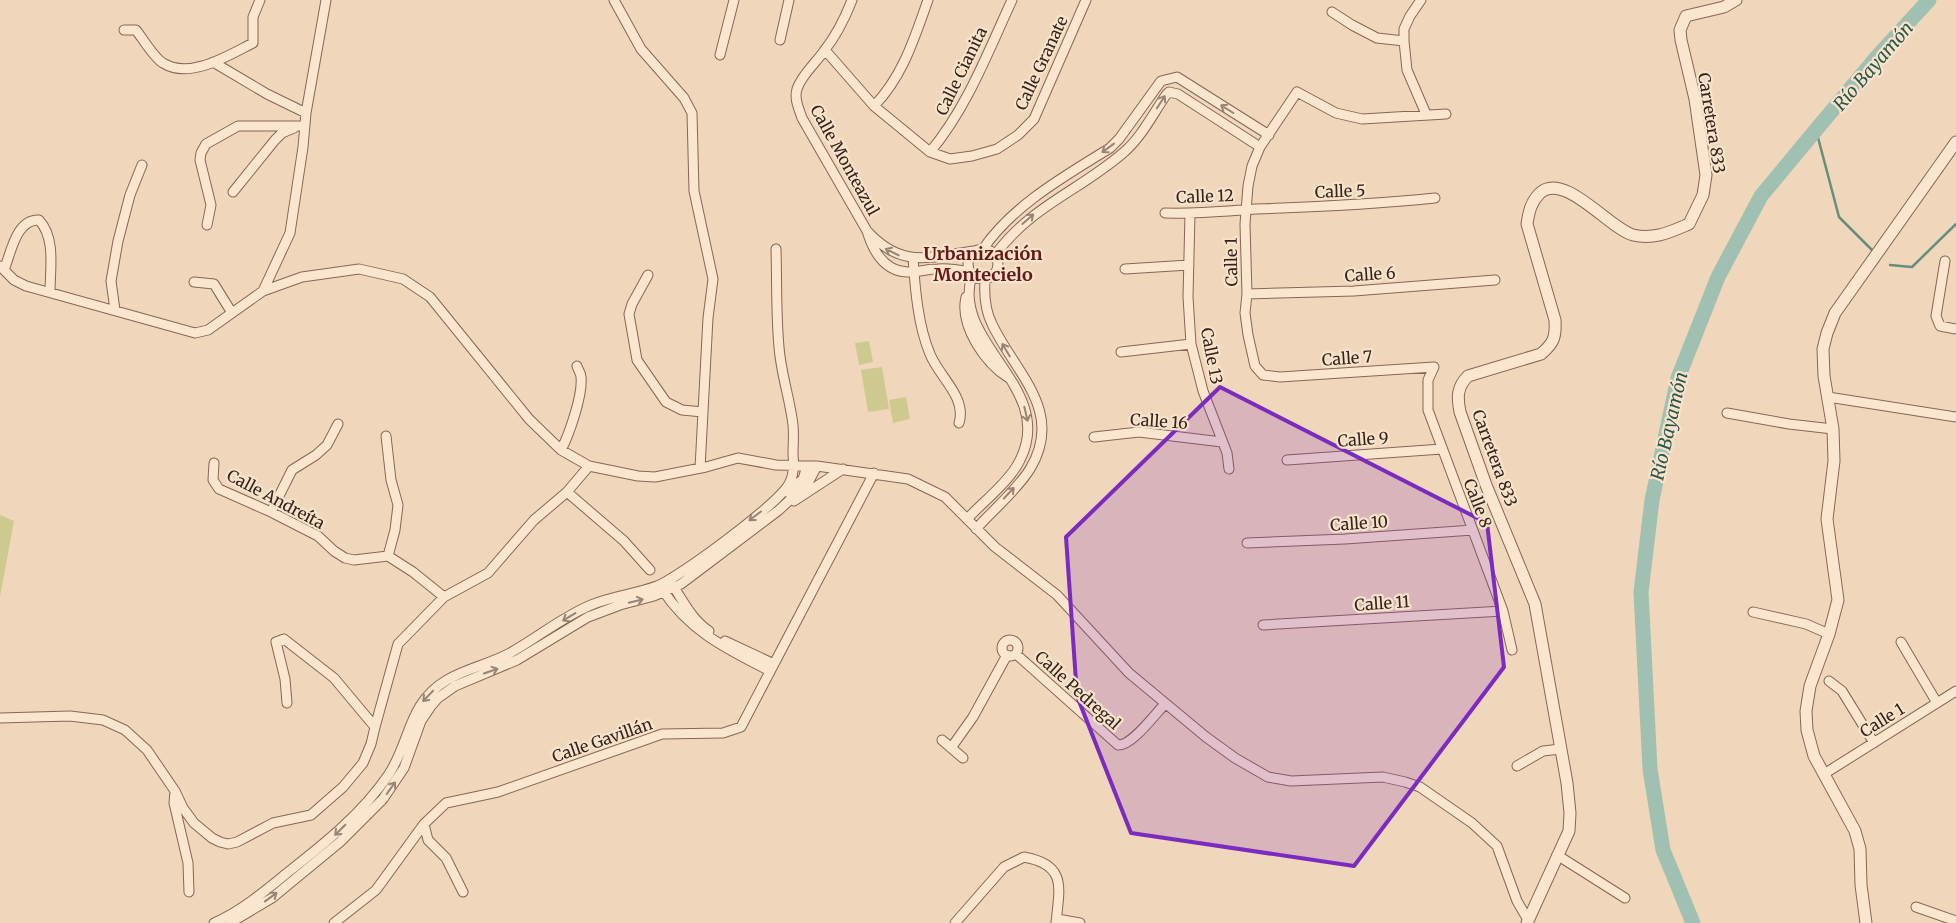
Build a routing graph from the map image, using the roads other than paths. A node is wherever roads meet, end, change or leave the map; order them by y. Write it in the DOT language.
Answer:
graph roads {
  1 [pos="260,0"];
  2 [pos="326,0"];
  3 [pos="614,0"];
  4 [pos="734,0"];
  5 [pos="789,0"];
  6 [pos="852,0"];
  7 [pos="928,0"];
  8 [pos="1012,0"];
  9 [pos="1086,0"];
  10 [pos="1421,0"];
  11 [pos="1736,0"];
  12 [pos="1332,12"];
  13 [pos="124,30"];
  14 [pos="780,40"];
  15 [pos="1404,41"];
  16 [pos="825,50"];
  17 [pos="720,55"];
  18 [pos="213,62"];
  19 [pos="874,106"];
  20 [pos="306,113"];
  21 [pos="1426,114"];
  22 [pos="1446,114"];
  23 [pos="304,126"];
  24 [pos="1268,135"];
  25 [pos="1956,142"];
  26 [pos="1260,147"];
  27 [pos="930,152"];
  28 [pos="142,165"];
  29 [pos="233,192"];
  30 [pos="1435,198"];
  31 [pos="1246,210"];
  32 [pos="1165,212"];
  33 [pos="1190,214"];
  34 [pos="207,224"];
  35 [pos="867,231"];
  36 [pos="776,249"];
  37 [pos="978,250"];
  38 [pos="995,255"];
  39 [pos="913,258"];
  40 [pos="1944,261"];
  41 [pos="1188,265"];
  42 [pos="2,268"];
  43 [pos="1125,269"];
  44 [pos="914,272"];
  45 [pos="970,274"];
  46 [pos="648,275"];
  47 [pos="985,280"];
  48 [pos="1496,280"];
  49 [pos="194,282"];
  50 [pos="263,291"];
  51 [pos="50,292"];
  52 [pos="1247,294"];
  53 [pos="115,310"];
  54 [pos="232,313"];
  55 [pos="1956,329"];
  56 [pos="1191,344"];
  57 [pos="1121,352"];
  58 [pos="576,366"];
  59 [pos="1434,367"];
  60 [pos="1263,375"];
  61 [pos="1828,397"];
  62 [pos="703,412"];
  63 [pos="1727,413"];
  64 [pos="1956,417"];
  65 [pos="959,423"];
  66 [pos="338,424"];
  67 [pos="1833,429"];
  68 [pos="386,436"];
  69 [pos="1094,437"];
  70 [pos="1222,442"];
  71 [pos="1442,449"];
  72 [pos="561,450"];
  73 [pos="1287,460"];
  74 [pos="214,463"];
  75 [pos="794,465"];
  76 [pos="590,466"];
  77 [pos="812,466"];
  78 [pos="700,468"];
  79 [pos="843,469"];
  80 [pos="1228,469"];
  81 [pos="874,473"];
  82 [pos="567,492"];
  83 [pos="772,502"];
  84 [pos="779,510"];
  85 [pos="271,512"];
  86 [pos="967,519"];
  87 [pos="976,529"];
  88 [pos="1473,530"];
  89 [pos="1247,544"];
  90 [pos="388,556"];
  91 [pos="650,570"];
  92 [pos="672,584"];
  93 [pos="662,588"];
  94 [pos="444,598"];
  95 [pos="1503,611"];
  96 [pos="1753,612"];
  97 [pos="1263,625"];
  98 [pos="1829,634"];
  99 [pos="1901,642"];
  100 [pos="1512,650"];
  101 [pos="772,667"];
  102 [pos="1829,681"];
  103 [pos="1956,691"];
  104 [pos="287,703"];
  105 [pos="1937,703"];
  106 [pos="1165,704"];
  107 [pos="0,718"];
  108 [pos="374,727"];
  109 [pos="942,740"];
  110 [pos="1874,742"];
  111 [pos="951,748"];
  112 [pos="1561,749"];
  113 [pos="963,758"];
  114 [pos="1517,766"];
  115 [pos="1824,774"];
  116 [pos="175,791"];
  117 [pos="424,824"];
  118 [pos="1558,855"];
  119 [pos="189,892"];
  120 [pos="463,892"];
  121 [pos="1625,898"];
  122 [pos="1916,907"];
  123 [pos="1056,921"];
  124 [pos="1956,921"];
  125 [pos="1527,922"];
  126 [pos="214,923"];
  127 [pos="230,923"];
  128 [pos="334,923"];
  129 [pos="955,923"];
  130 [pos="1080,923"];
  131 [pos="1866,923"];
  1 -- 18 [label="street"];
  2 -- 20 [label="street"];
  3 -- 62 [label="street"];
  4 -- 17 [label="street"];
  5 -- 14 [label="street"];
  6 -- 16 [label="street, Calle Monteazul"];
  7 -- 19 [label="street"];
  8 -- 27 [label="street, Calle Cianita"];
  9 -- 27 [label="street, Calle Granate"];
  10 -- 15 [label="street"];
  11 -- 112 [label="street, Carretera 833"];
  12 -- 15 [label="street"];
  13 -- 18 [label="street"];
  15 -- 21 [label="street"];
  16 -- 19 [label="street, Calle Granate"];
  16 -- 35 [label="street, Calle Monteazul"];
  18 -- 20 [label="street"];
  19 -- 27 [label="street, Calle Granate"];
  20 -- 23 [label="street"];
  21 -- 22 [label="street"];
  21 -- 24 [label="street, Calle 1"];
  23 -- 29 [label="street"];
  23 -- 34 [label="street"];
  23 -- 50 [label="street"];
  24 -- 26 [label="street, Calle 1"];
  24 -- 37 [label="street, one-way"];
  25 -- 61 [label="street"];
  26 -- 31 [label="street, Calle 1"];
  38 -- 26 [label="street, one-way"];
  28 -- 53 [label="street"];
  30 -- 31 [label="street, Calle 5"];
  31 -- 33 [label="street, Calle 12"];
  31 -- 52 [label="street, Calle 1"];
  32 -- 33 [label="street, Calle 12"];
  33 -- 41 [label="street, Calle 13"];
  39 -- 35 [label="street, Calle Monteazul, one-way"];
  35 -- 44 [label="street, Calle Monteazul"];
  36 -- 75 [label="street"];
  37 -- 38 [label="street"];
  37 -- 39 [label="street, Calle Monteazul"];
  37 -- 45 [label="street"];
  38 -- 47 [label="street"];
  39 -- 44 [label="street"];
  40 -- 55 [label="street"];
  41 -- 43 [label="street"];
  41 -- 56 [label="street, Calle 13"];
  42 -- 51 [label="street"];
  42 -- 51 [label="street"];
  44 -- 45 [label="street, Calle Monteazul"];
  44 -- 65 [label="street"];
  45 -- 47 [label="street"];
  45 -- 86 [label="street, one-way"];
  46 -- 62 [label="street"];
  87 -- 47 [label="street, one-way"];
  48 -- 52 [label="street, Calle 6"];
  49 -- 54 [label="street"];
  50 -- 54 [label="street"];
  50 -- 72 [label="street"];
  51 -- 53 [label="street"];
  52 -- 60 [label="street, Calle 1"];
  53 -- 54 [label="street"];
  56 -- 57 [label="street"];
  56 -- 70 [label="street, Calle 13"];
  58 -- 72 [label="street"];
  59 -- 60 [label="street, Calle 7"];
  59 -- 71 [label="street, Calle 8"];
  61 -- 64 [label="street"];
  61 -- 67 [label="street"];
  62 -- 78 [label="street"];
  63 -- 67 [label="street"];
  66 -- 85 [label="street"];
  67 -- 98 [label="street"];
  68 -- 90 [label="street"];
  69 -- 70 [label="street, Calle 16"];
  70 -- 80 [label="street, Calle 13"];
  71 -- 73 [label="street, Calle 9"];
  71 -- 88 [label="street, Calle 8"];
  72 -- 76 [label="street"];
  74 -- 85 [label="street, Calle Andreíta"];
  75 -- 77 [label="street"];
  75 -- 78 [label="street"];
  75 -- 83 [label="street"];
  76 -- 78 [label="street"];
  76 -- 82 [label="street"];
  77 -- 79 [label="street"];
  77 -- 83 [label="street"];
  77 -- 84 [label="street"];
  79 -- 81 [label="street"];
  79 -- 84 [label="street"];
  81 -- 86 [label="street"];
  81 -- 101 [label="street, Calle Gavillán"];
  82 -- 91 [label="street"];
  82 -- 94 [label="street"];
  83 -- 92 [label="street, one-way"];
  84 -- 92 [label="street"];
  85 -- 90 [label="street, Calle Andreíta"];
  86 -- 87 [label="street"];
  87 -- 106 [label="street"];
  88 -- 89 [label="street, Calle 10"];
  88 -- 95 [label="street, Calle 8"];
  90 -- 94 [label="street"];
  92 -- 93 [label="street"];
  92 -- 101 [label="street"];
  93 -- 101 [label="street"];
  93 -- 126 [label="street, one-way"];
  127 -- 93 [label="street, one-way"];
  94 -- 108 [label="street"];
  95 -- 97 [label="street, Calle 11"];
  95 -- 100 [label="street, Calle 8"];
  96 -- 98 [label="street"];
  98 -- 115 [label="street"];
  99 -- 105 [label="street"];
  101 -- 117 [label="street, Calle Gavillán"];
  102 -- 110 [label="street"];
  103 -- 105 [label="street, Calle 1"];
  104 -- 108 [label="street"];
  105 -- 110 [label="street, Calle 1"];
  106 -- 111 [label="street, Calle Pedregal"];
  106 -- 125 [label="street"];
  107 -- 116 [label="street"];
  108 -- 116 [label="street"];
  109 -- 111 [label="street"];
  110 -- 115 [label="street, Calle 1"];
  111 -- 113 [label="street"];
  112 -- 114 [label="street"];
  112 -- 118 [label="street, Carretera 833"];
  115 -- 131 [label="street"];
  116 -- 119 [label="street"];
  117 -- 120 [label="street"];
  117 -- 128 [label="street, Calle Gavillán"];
  118 -- 121 [label="street"];
  118 -- 125 [label="street, Carretera 833"];
  122 -- 124 [label="street"];
  123 -- 129 [label="street"];
  123 -- 130 [label="street"];
}
